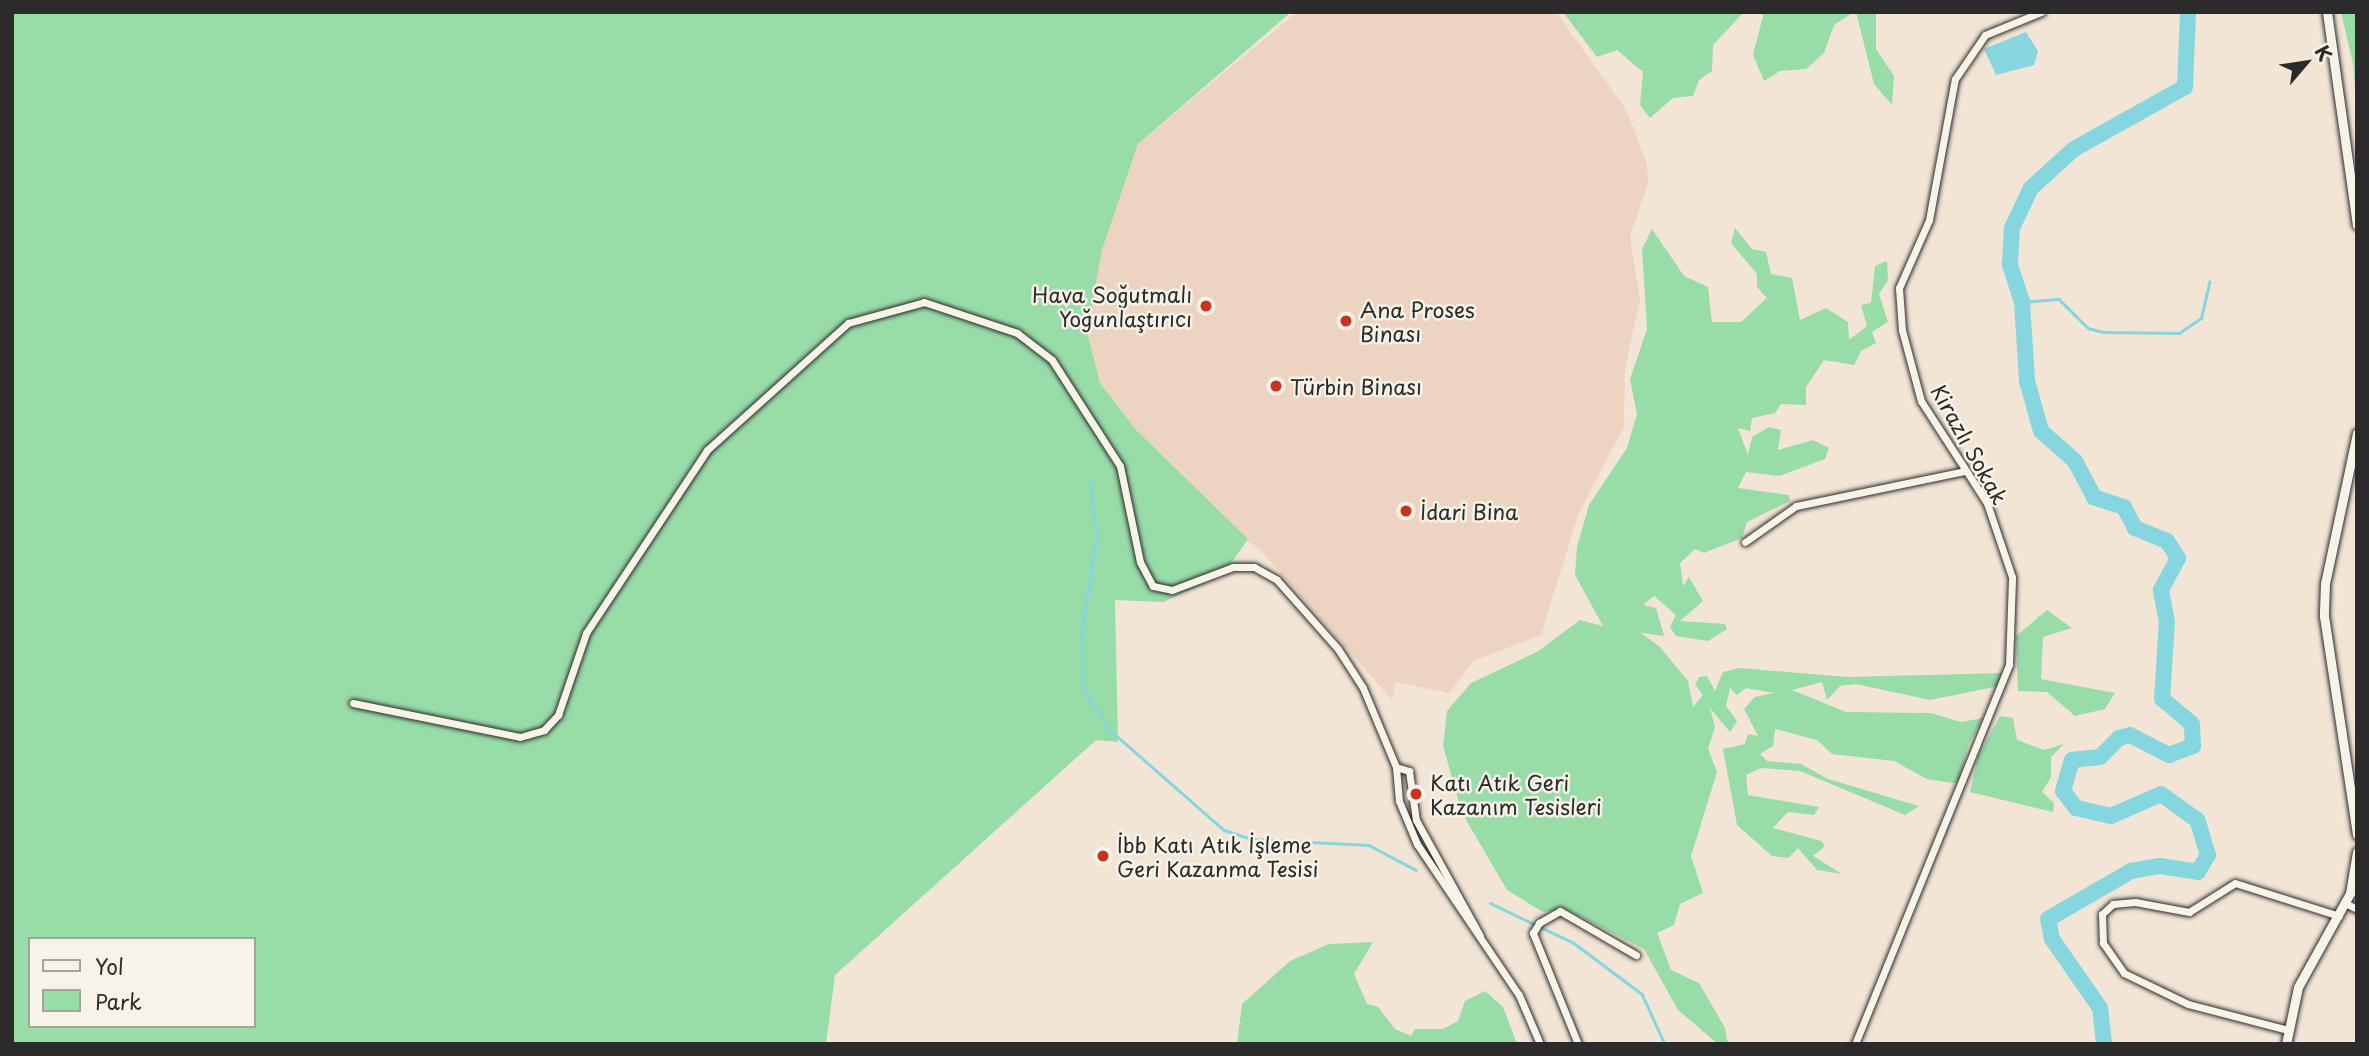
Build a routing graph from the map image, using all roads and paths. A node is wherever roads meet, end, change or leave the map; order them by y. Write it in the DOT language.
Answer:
graph roads {
  1 [pos="2041,12"];
  2 [pos="2327,12"];
  3 [pos="2357,225"];
  4 [pos="2357,433"];
  5 [pos="1965,471"];
  6 [pos="1745,542"];
  7 [pos="353,703"];
  8 [pos="1396,767"];
  9 [pos="2357,835"];
  10 [pos="2357,852"];
  11 [pos="2345,903"];
  12 [pos="2357,909"];
  13 [pos="2339,916"];
  14 [pos="1487,950"];
  15 [pos="1636,955"];
  16 [pos="2288,1030"];
  17 [pos="1540,1044"];
  18 [pos="1578,1044"];
  19 [pos="1855,1044"];
  20 [pos="2286,1044"];
  1 -- 5 [label="street, Kirazlı Sokak"];
  2 -- 3 [label="street"];
  4 -- 9 [label="street"];
  5 -- 6 [label="street"];
  5 -- 19 [label="street, Kirazlı Sokak"];
  7 -- 8 [label="street"];
  8 -- 14 [label="street"];
  8 -- 14 [label="street"];
  10 -- 11 [label="street"];
  11 -- 12 [label="street"];
  11 -- 13 [label="street"];
  13 -- 16 [label="street"];
  13 -- 16 [label="street"];
  14 -- 17 [label="street"];
  15 -- 18 [label="street"];
  16 -- 20 [label="street"];
}
